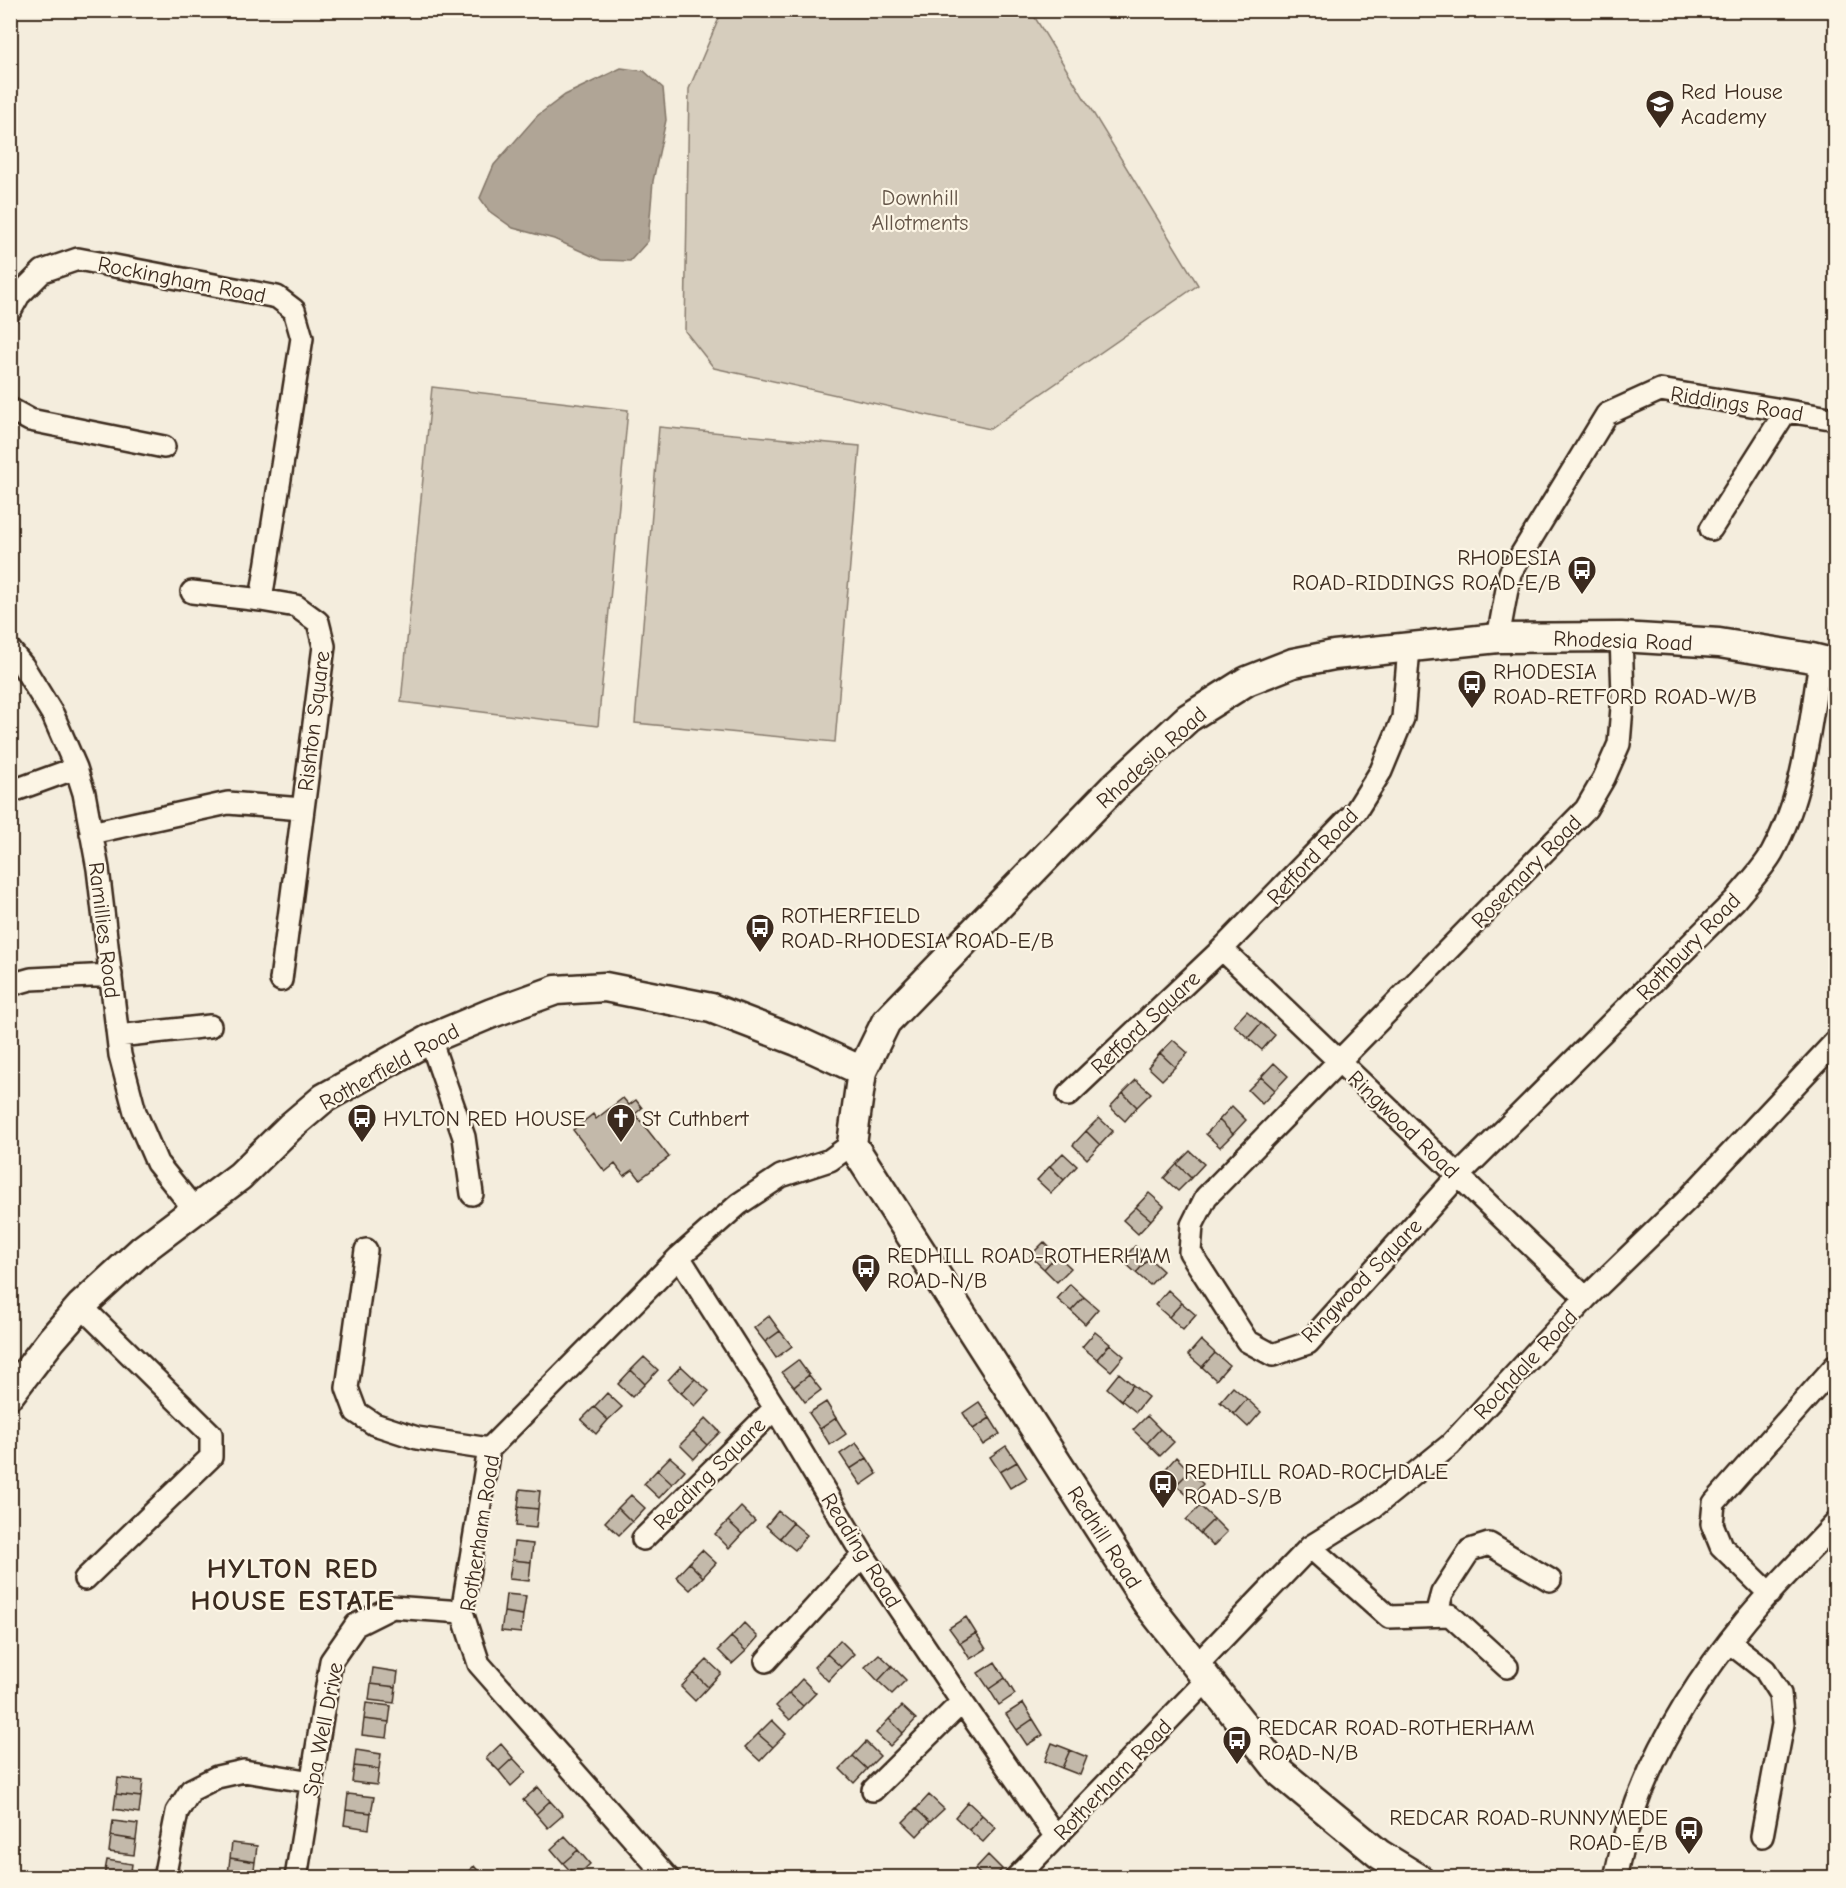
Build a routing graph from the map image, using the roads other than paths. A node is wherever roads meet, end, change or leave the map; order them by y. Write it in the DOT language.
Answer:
graph roads {
  1 [pos="10,311"];
  2 [pos="10,409"];
  3 [pos="1786,411"];
  4 [pos="1836,419"];
  5 [pos="164,447"];
  6 [pos="1712,529"];
  7 [pos="192,592"];
  8 [pos="261,600"];
  9 [pos="1621,637"];
  10 [pos="1498,638"];
  11 [pos="1409,648"];
  12 [pos="10,650"];
  13 [pos="1828,662"];
  14 [pos="76,768"];
  15 [pos="10,792"];
  16 [pos="302,809"];
  17 [pos="91,833"];
  18 [pos="1222,949"];
  19 [pos="111,975"];
  20 [pos="281,980"];
  21 [pos="10,985"];
  22 [pos="210,1026"];
  23 [pos="118,1036"];
  24 [pos="430,1039"];
  25 [pos="1836,1041"];
  26 [pos="1339,1062"];
  27 [pos="862,1071"];
  28 [pos="1068,1095"];
  29 [pos="852,1144"];
  30 [pos="1458,1176"];
  31 [pos="472,1194"];
  32 [pos="195,1210"];
  33 [pos="366,1250"];
  34 [pos="679,1257"];
  35 [pos="1586,1298"];
  36 [pos="81,1306"];
  37 [pos="1836,1365"];
  38 [pos="10,1394"];
  39 [pos="775,1408"];
  40 [pos="489,1449"];
  41 [pos="1836,1523"];
  42 [pos="643,1539"];
  43 [pos="1310,1547"];
  44 [pos="863,1555"];
  45 [pos="85,1578"];
  46 [pos="1550,1581"];
  47 [pos="1770,1594"];
  48 [pos="462,1612"];
  49 [pos="1436,1615"];
  50 [pos="1729,1642"];
  51 [pos="766,1661"];
  52 [pos="1507,1667"];
  53 [pos="1201,1673"];
  54 [pos="962,1702"];
  55 [pos="312,1782"];
  56 [pos="873,1790"];
  57 [pos="1762,1836"];
  58 [pos="1056,1837"];
  59 [pos="164,1878"];
  60 [pos="296,1878"];
  61 [pos="668,1878"];
  62 [pos="1016,1878"];
  63 [pos="1418,1878"];
  64 [pos="1615,1878"];
  1 -- 8 [label="street, Rockingham Road"];
  2 -- 5 [label="street"];
  3 -- 4 [label="street, Riddings Road"];
  3 -- 6 [label="street"];
  3 -- 10 [label="street, Riddings Road"];
  7 -- 8 [label="street, Rishton Square"];
  8 -- 16 [label="street, Rishton Square"];
  9 -- 10 [label="street, Rhodesia Road"];
  9 -- 13 [label="street, Rhodesia Road"];
  9 -- 26 [label="street, Rosemary Road"];
  10 -- 11 [label="street, Rhodesia Road"];
  11 -- 18 [label="street, Retford Road"];
  11 -- 27 [label="street, Rhodesia Road"];
  12 -- 14 [label="street, Ramillies Road"];
  13 -- 30 [label="street, Rothbury Road"];
  14 -- 15 [label="street"];
  14 -- 17 [label="street, Ramillies Road"];
  16 -- 17 [label="street, Rishton Square"];
  16 -- 20 [label="street, Rishton Square"];
  17 -- 19 [label="street, Ramillies Road"];
  18 -- 26 [label="street, Ringwood Road"];
  18 -- 28 [label="street, Retford Square"];
  19 -- 21 [label="street"];
  19 -- 23 [label="street, Ramillies Road"];
  22 -- 23 [label="street"];
  23 -- 32 [label="street, Ramillies Road"];
  24 -- 27 [label="street, Rotherfield Road"];
  24 -- 31 [label="street"];
  24 -- 32 [label="street, Rotherfield Road"];
  25 -- 35 [label="street, Rochdale Road"];
  26 -- 30 [label="street, Ringwood Road"];
  26 -- 30 [label="street, Ringwood Square"];
  27 -- 29 [label="street, Rhodesia Road"];
  29 -- 34 [label="street, Rotherham Road"];
  29 -- 53 [label="street, Redhill Road"];
  30 -- 35 [label="street, Ringwood Road"];
  32 -- 36 [label="street, Rotherfield Road"];
  33 -- 40 [label="street"];
  34 -- 39 [label="street, Reading Road"];
  34 -- 40 [label="street, Rotherham Road"];
  35 -- 43 [label="street, Rochdale Road"];
  36 -- 38 [label="street, Rotherfield Road"];
  36 -- 45 [label="street"];
  37 -- 47 [label="street"];
  39 -- 42 [label="street, Reading Square"];
  39 -- 44 [label="street, Reading Road"];
  40 -- 48 [label="street, Rotherham Road"];
  41 -- 47 [label="street"];
  43 -- 49 [label="street"];
  43 -- 53 [label="street, Rochdale Road"];
  44 -- 51 [label="street"];
  44 -- 54 [label="street, Reading Road"];
  46 -- 49 [label="street"];
  47 -- 50 [label="street"];
  48 -- 55 [label="street, Spa Well Drive"];
  48 -- 61 [label="street, Rotherham Road"];
  49 -- 52 [label="street"];
  50 -- 57 [label="street"];
  50 -- 64 [label="street"];
  53 -- 58 [label="street, Rotherham Road"];
  53 -- 63 [label="street, Redhill Road"];
  54 -- 56 [label="street"];
  54 -- 58 [label="street, Reading Road"];
  55 -- 59 [label="street"];
  55 -- 60 [label="street, Spa Well Drive"];
  58 -- 62 [label="street, Rotherham Road"];
}
